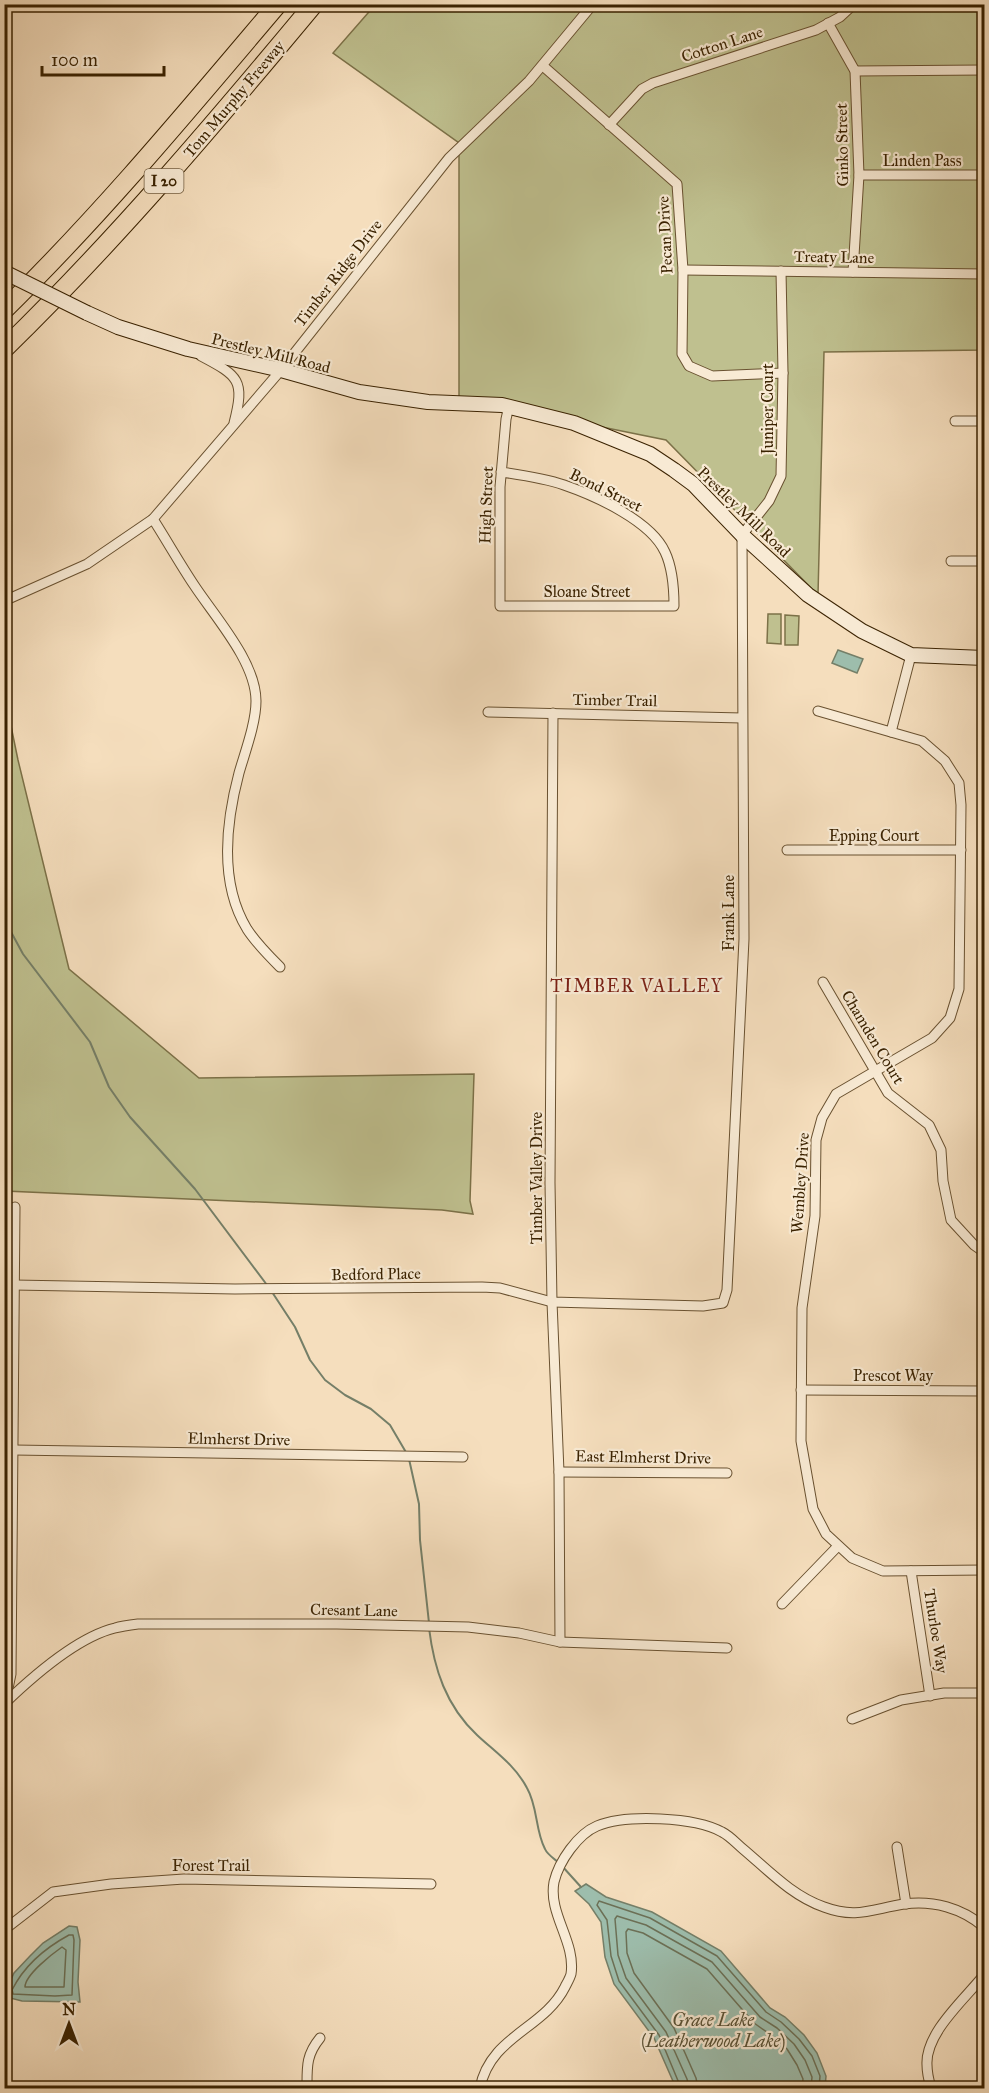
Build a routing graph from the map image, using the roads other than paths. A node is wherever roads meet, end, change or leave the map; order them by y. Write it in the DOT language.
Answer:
graph roads {
  1 [pos="278,4"];
  2 [pos="314,4"];
  3 [pos="593,4"];
  4 [pos="854,4"];
  5 [pos="828,23"];
  6 [pos="543,66"];
  7 [pos="984,70"];
  8 [pos="855,71"];
  9 [pos="609,125"];
  10 [pos="859,175"];
  11 [pos="984,175"];
  12 [pos="682,270"];
  13 [pos="4,272"];
  14 [pos="781,272"];
  15 [pos="853,272"];
  16 [pos="984,274"];
  17 [pos="4,310"];
  18 [pos="4,349"];
  19 [pos="188,349"];
  20 [pos="280,370"];
  21 [pos="783,373"];
  22 [pos="509,406"];
  23 [pos="956,421"];
  24 [pos="984,421"];
  25 [pos="233,425"];
  26 [pos="501,472"];
  27 [pos="153,519"];
  28 [pos="742,536"];
  29 [pos="951,561"];
  30 [pos="984,561"];
  31 [pos="4,601"];
  32 [pos="500,606"];
  33 [pos="674,606"];
  34 [pos="911,655"];
  35 [pos="984,658"];
  36 [pos="818,711"];
  37 [pos="488,712"];
  38 [pos="553,713"];
  39 [pos="742,718"];
  40 [pos="891,732"];
  41 [pos="787,850"];
  42 [pos="961,850"];
  43 [pos="280,967"];
  44 [pos="823,982"];
  45 [pos="874,1072"];
  46 [pos="15,1207"];
  47 [pos="984,1252"];
  48 [pos="14,1285"];
  49 [pos="727,1290"];
  50 [pos="552,1302"];
  51 [pos="801,1390"];
  52 [pos="984,1391"];
  53 [pos="14,1450"];
  54 [pos="463,1457"];
  55 [pos="559,1472"];
  56 [pos="727,1473"];
  57 [pos="8,1511"];
  58 [pos="838,1546"];
  59 [pos="984,1570"];
  60 [pos="911,1571"];
  61 [pos="782,1604"];
  62 [pos="560,1642"];
  63 [pos="727,1648"];
  64 [pos="984,1693"];
  65 [pos="930,1696"];
  66 [pos="5,1704"];
  67 [pos="852,1719"];
  68 [pos="897,1847"];
  69 [pos="431,1884"];
  70 [pos="906,1904"];
  71 [pos="984,1927"];
  72 [pos="4,1930"];
  73 [pos="984,1975"];
  74 [pos="320,2038"];
  75 [pos="307,2088"];
  76 [pos="480,2088"];
  77 [pos="930,2088"];
  1 -- 17 [label="highway, Tom Murphy Freeway / I 20"];
  2 -- 18 [label="highway, Tom Murphy Freeway / I 20"];
  3 -- 6 [label="street, Timber Ridge Drive"];
  4 -- 5 [label="street, Cotton Lane"];
  5 -- 8 [label="street, Ginko Street"];
  5 -- 9 [label="street, Cotton Lane"];
  6 -- 9 [label="street, Pecan Drive"];
  6 -- 20 [label="street, Timber Ridge Drive"];
  7 -- 8 [label="street"];
  8 -- 10 [label="street, Ginko Street"];
  9 -- 12 [label="street, Pecan Drive"];
  10 -- 11 [label="street, Linden Pass"];
  10 -- 15 [label="street, Ginko Street"];
  12 -- 14 [label="street, Treaty Lane"];
  12 -- 21 [label="street, Pecan Drive"];
  13 -- 19 [label="street, Prestley Mill Road, bridge"];
  14 -- 15 [label="street, Treaty Lane"];
  14 -- 21 [label="street, Juniper Court"];
  15 -- 16 [label="street, Treaty Lane"];
  19 -- 20 [label="street, Prestley Mill Road"];
  19 -- 25 [label="street, Prestley Mill Road"];
  20 -- 22 [label="street, Prestley Mill Road"];
  20 -- 25 [label="street, Timber Ridge Drive"];
  21 -- 28 [label="street, Juniper Court"];
  22 -- 26 [label="street, High Street"];
  22 -- 28 [label="street, Prestley Mill Road"];
  23 -- 24 [label="street"];
  25 -- 27 [label="street, Timber Ridge Drive"];
  26 -- 32 [label="street, High Street"];
  26 -- 33 [label="street, Bond Street"];
  27 -- 31 [label="street, Timber Ridge Drive"];
  27 -- 43 [label="street"];
  28 -- 34 [label="street, Prestley Mill Road"];
  28 -- 39 [label="street, Frank Lane"];
  29 -- 30 [label="street"];
  32 -- 33 [label="street, Sloane Street"];
  34 -- 35 [label="street, Prestley Mill Road"];
  34 -- 40 [label="street"];
  36 -- 40 [label="street, Wembley Drive"];
  37 -- 38 [label="street, Timber Trail"];
  38 -- 39 [label="street, Timber Trail"];
  38 -- 50 [label="street, Timber Valley Drive"];
  39 -- 49 [label="street, Frank Lane"];
  40 -- 42 [label="street, Wembley Drive"];
  41 -- 42 [label="street, Epping Court"];
  42 -- 45 [label="street, Wembley Drive"];
  44 -- 45 [label="street, Chamden Court"];
  45 -- 47 [label="street, Chamden Court"];
  45 -- 51 [label="street, Wembley Drive"];
  46 -- 48 [label="street"];
  48 -- 50 [label="street, Bedford Place"];
  48 -- 53 [label="street"];
  49 -- 50 [label="street, Bedford Place"];
  50 -- 55 [label="street, Timber Valley Drive"];
  51 -- 52 [label="street, Prescot Way"];
  51 -- 58 [label="street, Wembley Drive"];
  53 -- 54 [label="street, Elmherst Drive"];
  53 -- 57 [label="street"];
  55 -- 56 [label="street, East Elmherst Drive"];
  55 -- 62 [label="street, Timber Valley Drive"];
  57 -- 66 [label="street"];
  58 -- 60 [label="street, Wembley Drive"];
  58 -- 61 [label="street"];
  59 -- 60 [label="street, Wembley Drive"];
  60 -- 65 [label="street, Thurloe Way"];
  62 -- 63 [label="street, Cresant Lane"];
  62 -- 66 [label="street, Cresant Lane"];
  64 -- 65 [label="street"];
  65 -- 67 [label="street"];
  68 -- 70 [label="street"];
  69 -- 72 [label="street, Forest Trail"];
  70 -- 71 [label="street"];
  70 -- 76 [label="street"];
  73 -- 77 [label="street"];
  74 -- 75 [label="street"];
}
